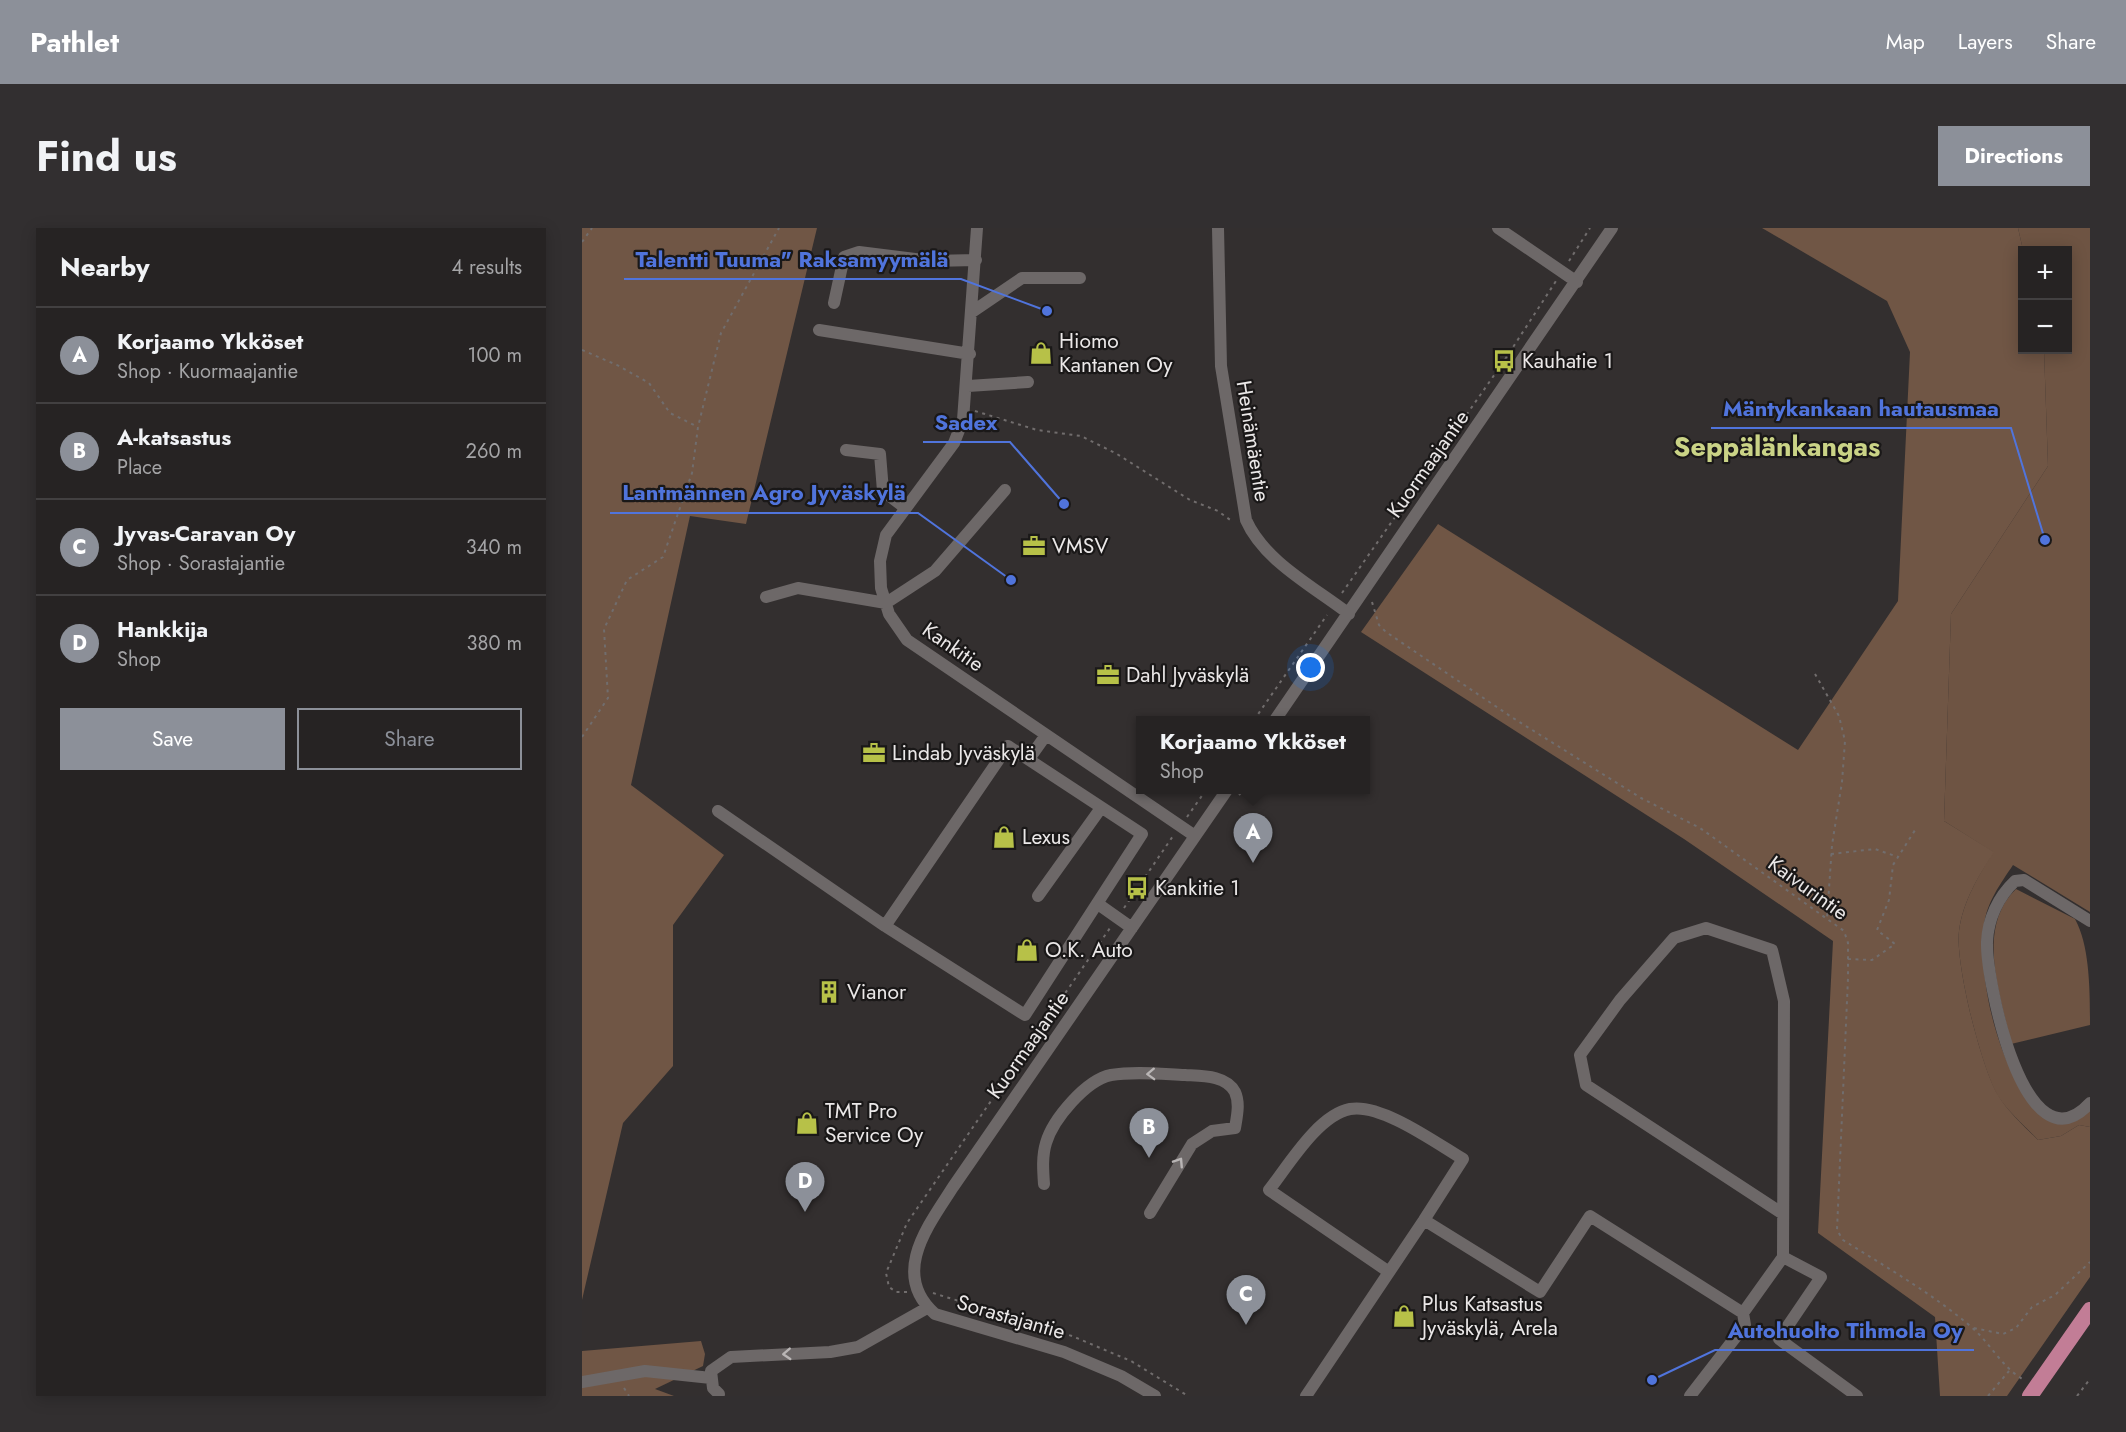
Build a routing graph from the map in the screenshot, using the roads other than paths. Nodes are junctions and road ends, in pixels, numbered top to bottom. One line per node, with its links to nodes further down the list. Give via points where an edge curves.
1 (977, 228): 5 (street, Kankitie)
2 (1218, 228): 19 (street, Heinämäentie, via 1221,366 1246,520 1265,549)
3 (1498, 228): 7 (street)
4 (1612, 228): 7 (street, Kuormaajantie)
5 (976, 260): 8 (street, via 931,261 860,252 844,257); 9 (street, Kankitie)
6 (1080, 278): 9 (street, via 1022,278)
7 (1577, 282): 19 (street, Kuormaajantie)
8 (834, 303)
9 (972, 312): 11 (street, Kankitie)
10 (819, 330): 11 (street)
11 (970, 354): 13 (street, Kankitie)
12 (1029, 382): 13 (street)
13 (968, 386): 16 (street, Kankitie, via 966,409 954,442)
14 (846, 450): 16 (street, via 880,454 883,491)
15 (1005, 490): 18 (street, via 935,571)
16 (904, 507): 18 (street, Kankitie, via 886,535 880,561)
17 (766, 597): 18 (street, via 798,588)
18 (886, 603): 21 (street, Kankitie, via 907,640)
19 (1348, 614): 20 (street, Kuormaajantie)
20 (1278, 716)
21 (1046, 735): 22 (street); 26 (street, Kankitie)
22 (1029, 759): 24 (street); 30 (street, via 1008,746)
23 (1224, 794): 26 (street, Kuormaajantie)
24 (1101, 808): 27 (street); 28 (street, via 1142,834)
25 (718, 811): 30 (street)
26 (1195, 836): 31 (street, Kuormaajantie)
27 (1038, 896)
28 (1098, 904): 30 (street, via 1025,1015); 31 (street)
29 (2090, 921): 32 (street, via 2024,880 2015,881 1997,904 1987,941 2007,1050 2032,1099 2057,1118 2069,1118)
30 (885, 926)
31 (1132, 928): 37 (street, Kuormaajantie)
32 (2090, 1103)
33 (1044, 1184): 34 (street, one-way to 33, via 1192,1144 1212,1131 1235,1128 1239,1108 1234,1090 1219,1078 1110,1076 1084,1089 1062,1114 1046,1141)
34 (1150, 1213)
35 (1783, 1214): 35 (street, via 1784,1001 1772,950 1706,928 1674,938 1620,1000 1580,1055 1586,1085); 38 (street)
36 (1424, 1220): 39 (street); 39 (street, via 1463,1159 1405,1125 1370,1110 1350,1109 1331,1117 1309,1137 1269,1190); 42 (street, via 1540,1293 1590,1216)
37 (923, 1235): 40 (street, Sorastajantie, via 915,1255 914,1275)
38 (1783, 1257): 42 (street); 50 (street, via 1821,1277 1779,1339)
39 (1389, 1272): 48 (street)
40 (927, 1308): 43 (street, one-way to 43, via 858,1347 731,1358 711,1371); 47 (street, Sorastajantie, via 944,1318 1092,1362)
41 (2090, 1310): 45 (main road)
42 (1743, 1313): 49 (street, via 1745,1325)
43 (711, 1378): 44 (street, via 645,1371); 46 (street)
44 (582, 1382)
45 (2033, 1391)
46 (719, 1394)
47 (1155, 1396)
48 (1306, 1396)
49 (1690, 1396)
50 (1857, 1396)

